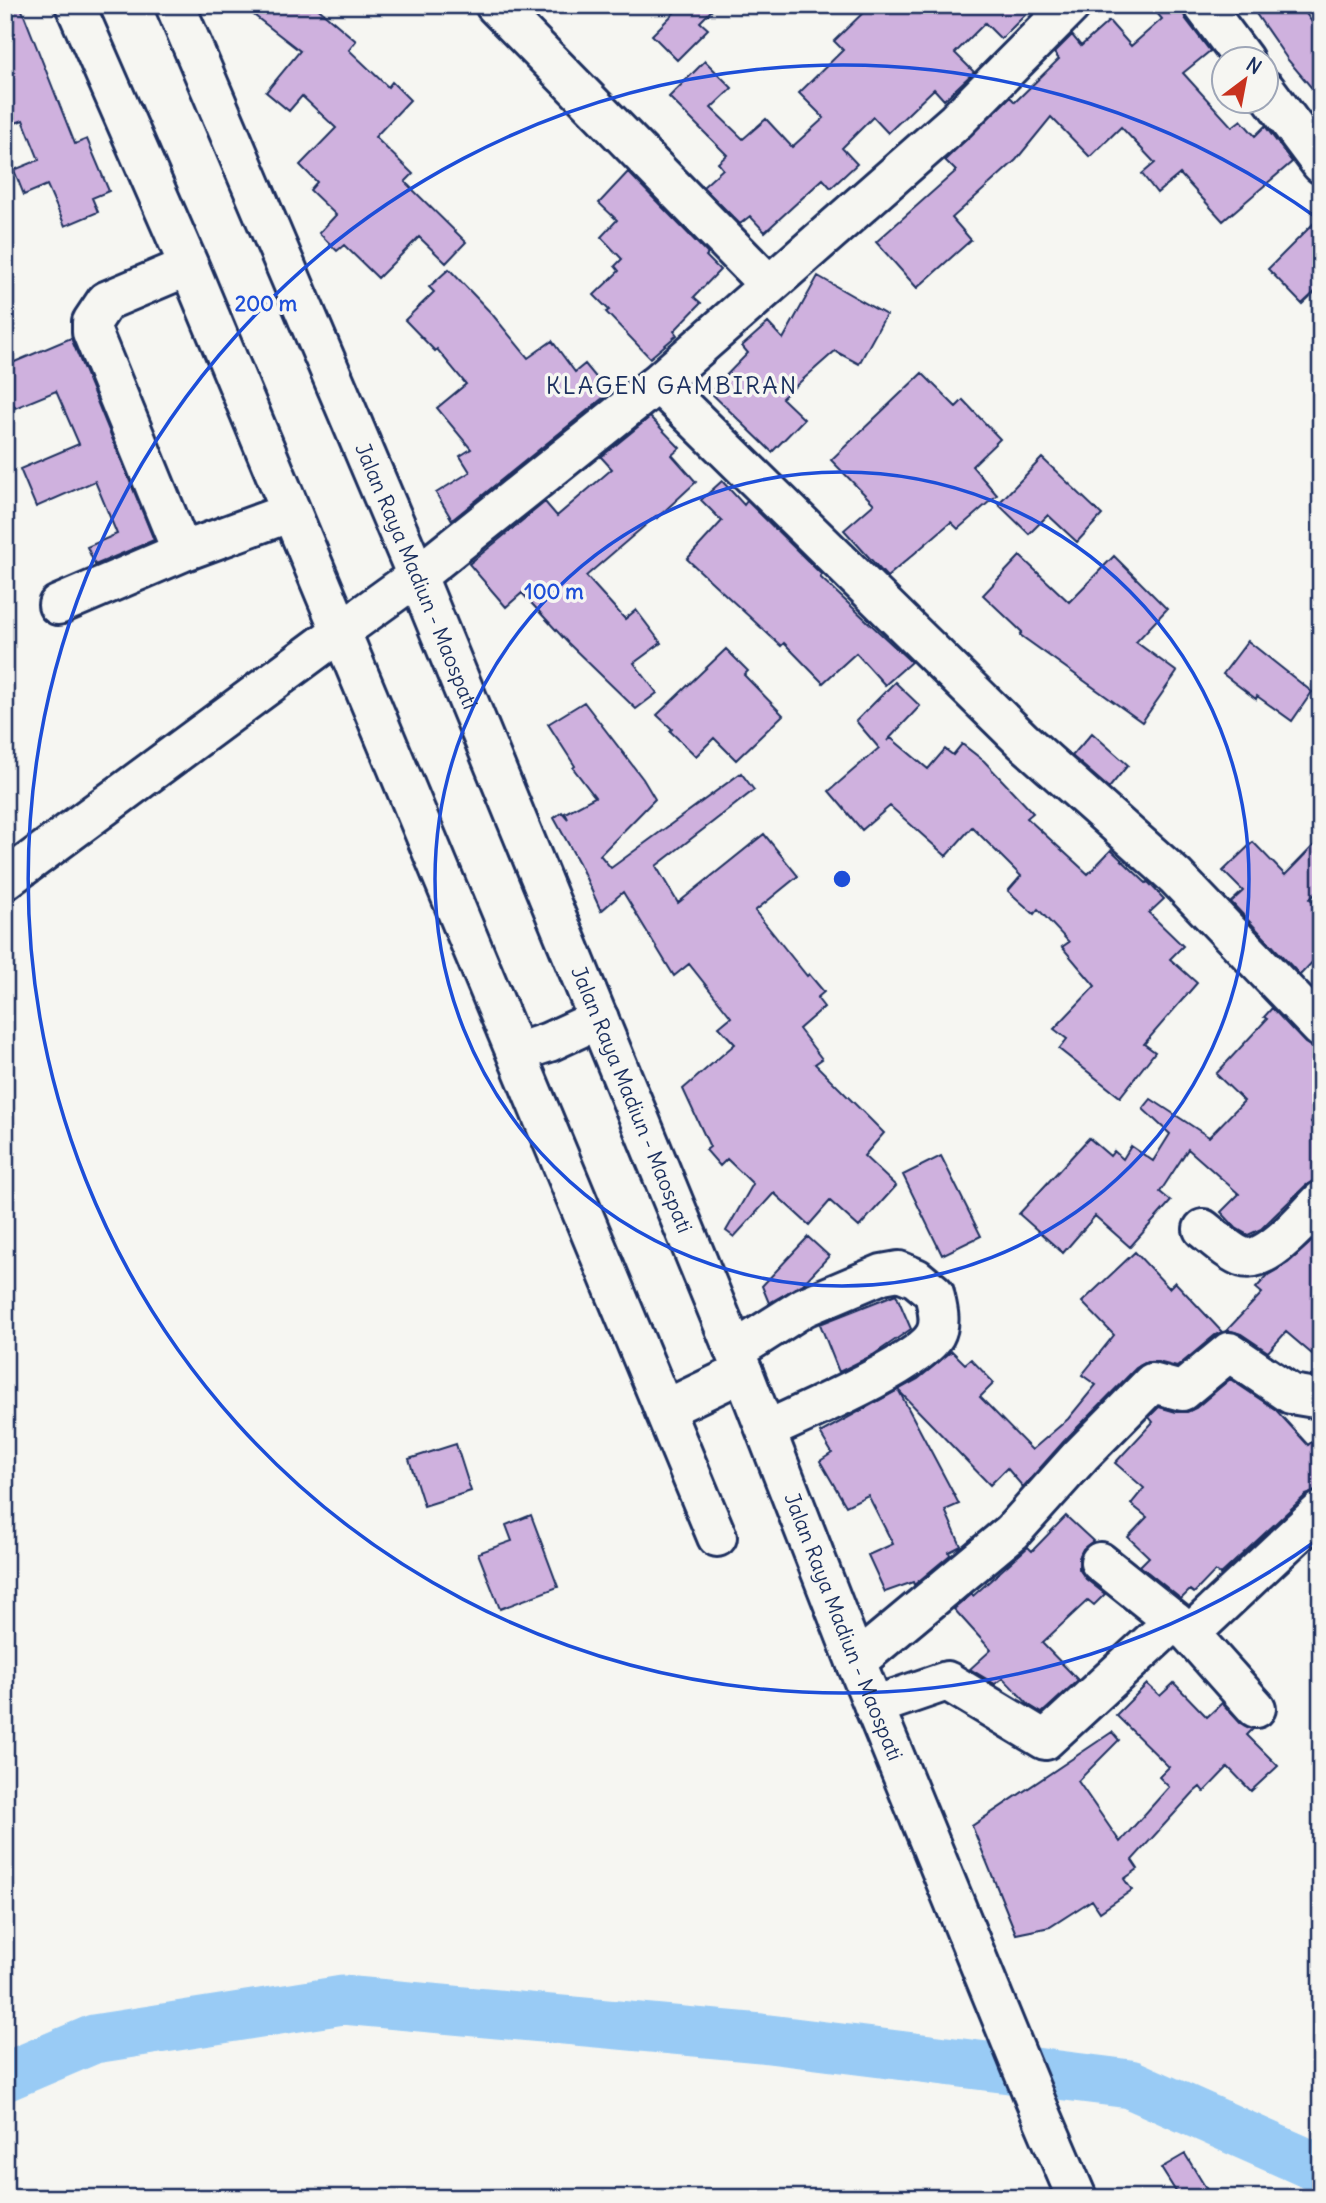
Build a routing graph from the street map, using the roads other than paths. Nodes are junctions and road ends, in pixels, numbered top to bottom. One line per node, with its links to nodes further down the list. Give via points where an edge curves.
1 (75, 5): 9 (main road)
2 (175, 5): 14 (main road, Jalan Raya Madiun - Maospati)
3 (495, 5): 10 (main road)
4 (1071, 5): 10 (main road, via 956,121)
5 (1203, 5): 6 (main road)
6 (1234, 46)
7 (1280, 109): 8 (main road)
8 (1321, 164)
9 (189, 267): 12 (main road); 13 (main road, via 106,301 92,322 92,332)
10 (769, 285): 11 (main road)
11 (658, 383): 14 (main road); 18 (main road, via 1023,741 1175,877)
12 (291, 512): 13 (main road); 16 (main road)
13 (182, 552): 15 (main road)
14 (417, 576): 16 (main road); 19 (main road, Jalan Raya Madiun - Maospati)
15 (58, 606)
16 (341, 631): 17 (main road); 20 (main road)
17 (5, 880)
18 (1317, 1017)
19 (599, 1019): 20 (main road); 23 (main road, Jalan Raya Madiun - Maospati)
20 (516, 1053): 25 (main road)
21 (1321, 1200): 22 (main road, via 1282,1240 1252,1258 1243,1257)
22 (1203, 1229)
23 (739, 1361): 25 (main road); 26 (main road, Jalan Raya Madiun - Maospati); 26 (main road, via 804,1307 882,1275 899,1271 934,1293 939,1326 934,1338 914,1356)
24 (1321, 1399): 31 (main road, via 1291,1394 1229,1352 1182,1391 1152,1383 1012,1532)
25 (664, 1409): 28 (main road)
26 (767, 1430): 31 (main road, Jalan Raya Madiun - Maospati)
27 (1321, 1511): 30 (main road)
28 (717, 1536)
29 (1100, 1562): 30 (main road)
30 (1182, 1628): 32 (main road, via 1045,1740 947,1681); 33 (main road)
31 (856, 1662): 32 (main road, Jalan Raya Madiun - Maospati)
32 (874, 1706): 34 (main road, Jalan Raya Madiun - Maospati)
33 (1256, 1708)
34 (1077, 2198)

